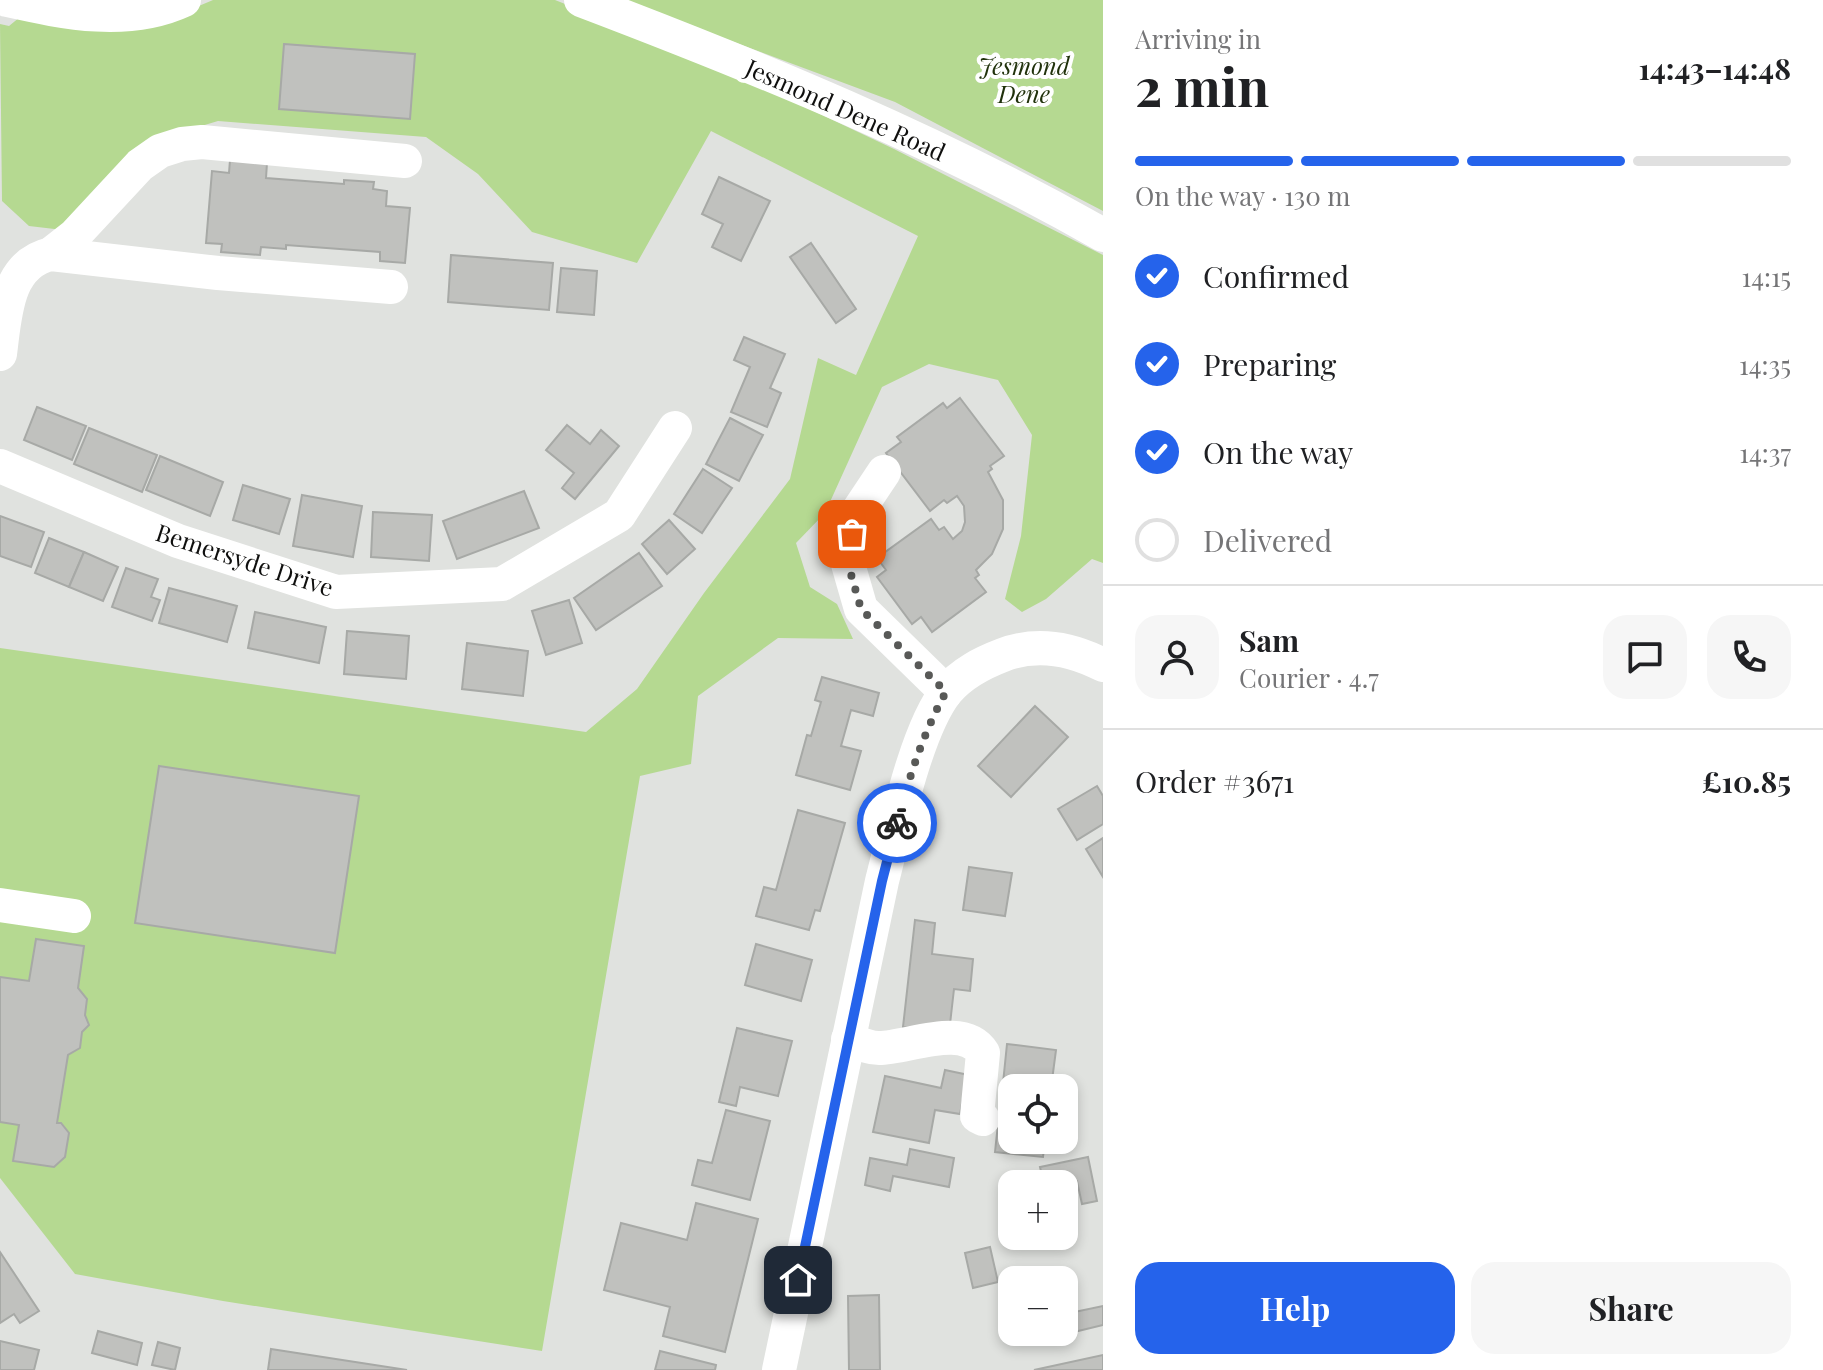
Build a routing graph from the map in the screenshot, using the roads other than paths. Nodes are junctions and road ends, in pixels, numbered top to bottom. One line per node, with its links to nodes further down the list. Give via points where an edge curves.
1 (184, 0): 3 (street, via 142,14 106,15)
2 (581, 0): 5 (street, Jesmond Dene Road, via 888,123)
3 (22, 2)
4 (405, 161): 6 (street, via 182,144 140,165)
5 (1103, 235)
6 (51, 254): 7 (street); 8 (street, via 37,257 18,274)
7 (391, 287)
8 (1, 344)
9 (675, 428): 10 (street, Bemersyde Drive, via 619,515 502,584 336,592 178,541)
10 (0, 466)
11 (884, 472): 13 (street, via 858,511 846,557 861,609)
12 (1103, 665): 13 (street, via 1058,649 1010,653 981,664)
13 (946, 692): 16 (street, via 926,732 901,807)
14 (0, 905): 15 (street)
15 (74, 916)
16 (848, 1039): 17 (street, via 876,1048 951,1038 971,1042 983,1053 976,1106); 18 (street)
17 (983, 1119)
18 (779, 1370)

